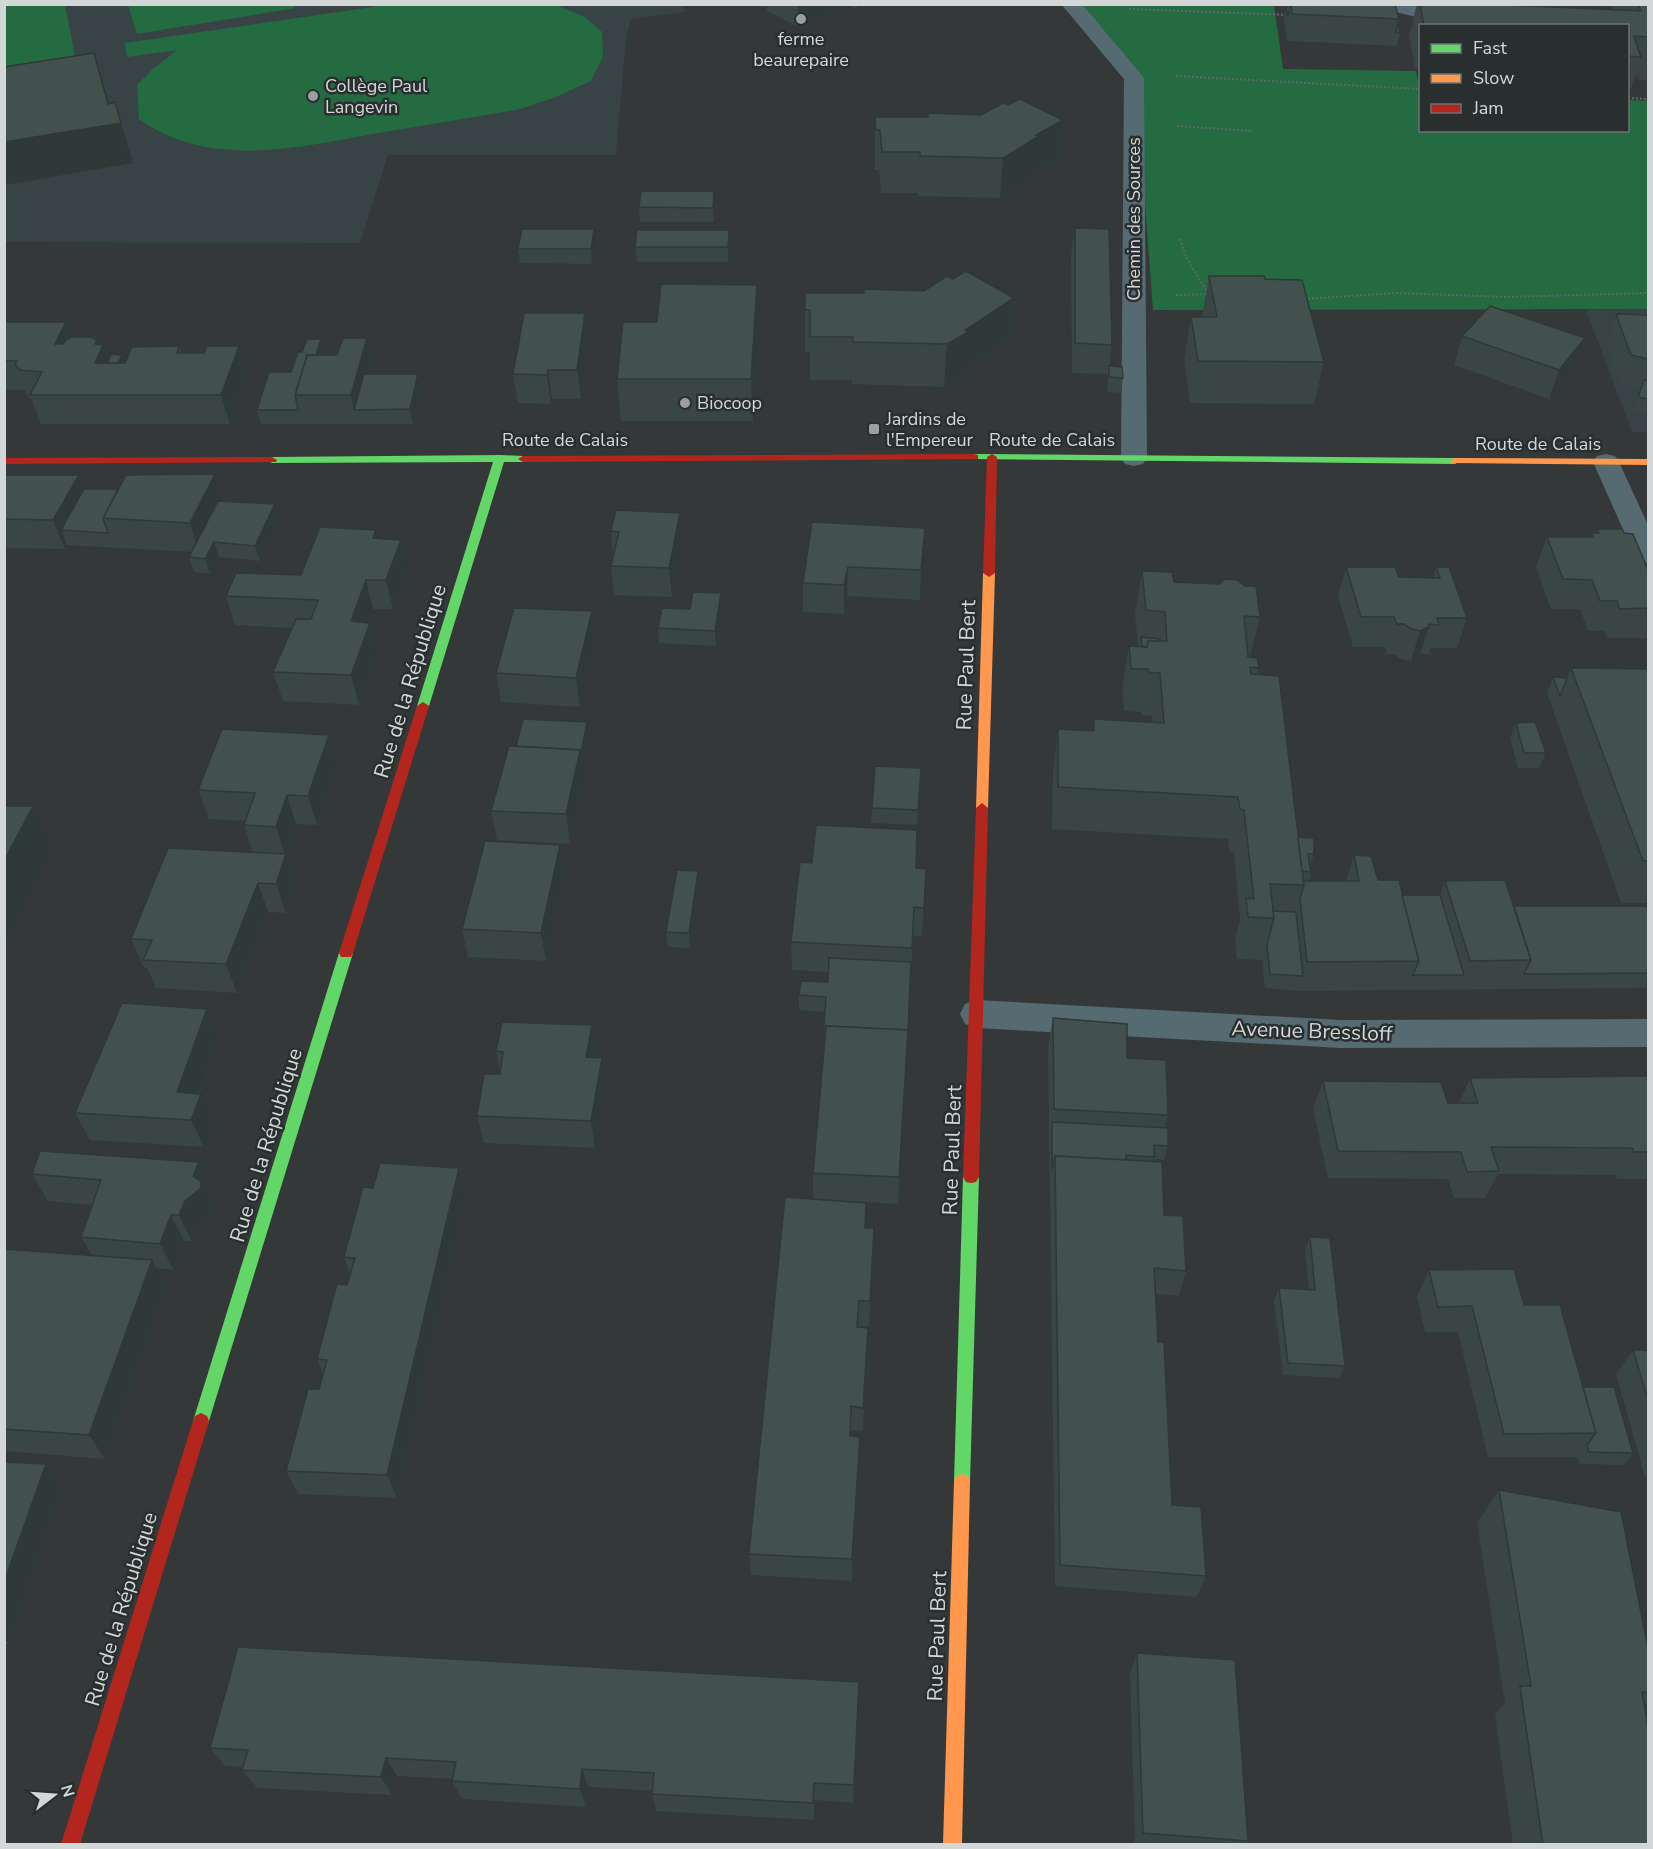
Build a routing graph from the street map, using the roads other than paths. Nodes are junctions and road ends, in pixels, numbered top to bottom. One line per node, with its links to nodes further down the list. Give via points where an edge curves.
1 (1070, 4): 6 (street, Chemin des Sources, via 1134,78)
2 (1387, 4): 3 (street)
3 (1482, 16)
4 (992, 457): 5 (street, Route de Calais); 6 (street, Route de Calais); 11 (street, Rue Paul Bert)
5 (500, 458): 7 (street, Route de Calais); 13 (street, Rue de la République)
6 (1134, 458): 8 (street, Route de Calais)
7 (4, 461)
8 (1606, 462): 9 (street, Route de Calais); 10 (street)
9 (1648, 462)
10 (1648, 554)
11 (977, 1014): 12 (street, Avenue Bressloff, via 1341,1034); 14 (street, Rue Paul Bert)
12 (1648, 1032)
13 (70, 1845)
14 (952, 1845)

